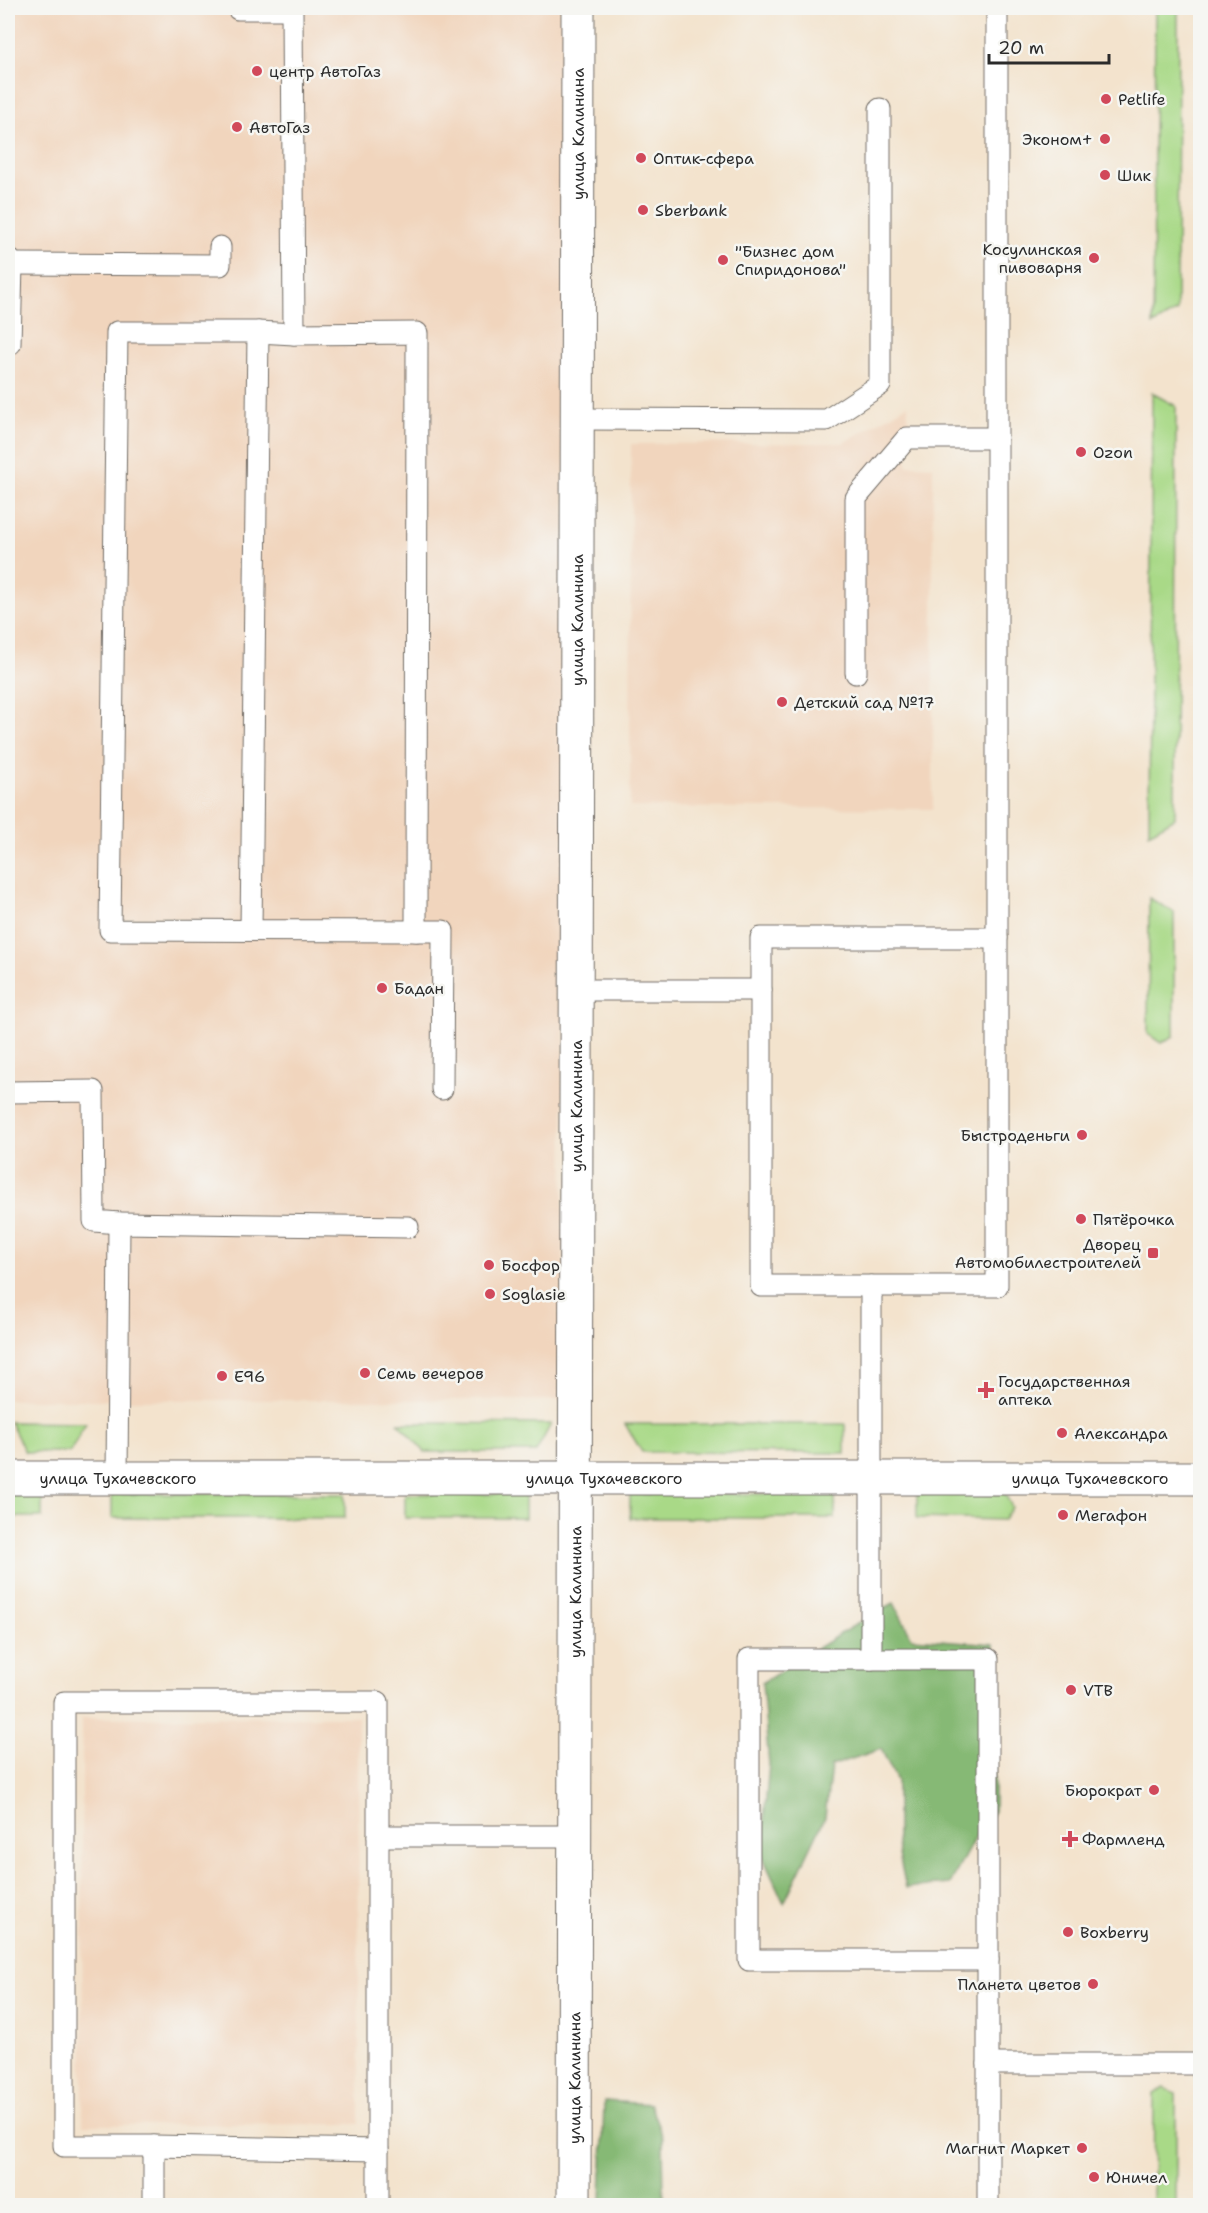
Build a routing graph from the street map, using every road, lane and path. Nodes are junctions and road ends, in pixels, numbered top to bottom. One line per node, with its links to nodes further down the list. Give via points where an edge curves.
1 (238, 8): 8 (lane, via 292,9)
2 (578, 8): 10 (street, улица Калинина)
3 (997, 8): 11 (lane)
4 (880, 109): 10 (lane, via 880,385 827,420)
5 (220, 247): 6 (lane, via 220,265)
6 (10, 260): 9 (lane)
7 (258, 332): 8 (lane); 13 (lane); 13 (lane, via 117,332 116,367 110,930)
8 (294, 334): 14 (lane, via 417,333)
9 (8, 345)
10 (578, 419): 16 (street, улица Калинина)
11 (997, 438): 12 (lane, via 907,438 856,498); 15 (lane)
12 (856, 673)
13 (251, 930): 14 (lane)
14 (416, 931): 18 (lane, via 443,931)
15 (997, 938): 17 (lane, via 761,938); 22 (lane, via 997,1286)
16 (576, 990): 17 (lane); 25 (street, улица Калинина)
17 (761, 990): 22 (lane, via 761,1286)
18 (442, 1089)
19 (8, 1092): 20 (lane, via 93,1091 94,1221)
20 (119, 1223): 21 (lane); 24 (lane)
21 (408, 1227)
22 (871, 1286): 26 (lane)
23 (8, 1478): 24 (street, улица Тухачевского)
24 (117, 1478): 25 (street, улица Тухачевского)
25 (575, 1478): 26 (street, улица Тухачевского); 30 (street, улица Калинина)
26 (871, 1478): 27 (street, улица Тухачевского); 28 (lane)
27 (1200, 1478)
28 (871, 1659): 31 (lane, via 988,1659); 31 (lane, via 749,1659 749,1960)
29 (378, 1836): 30 (lane); 34 (lane, via 378,1702 64,1702 64,2146); 35 (lane)
30 (574, 1836): 38 (street, улица Калинина)
31 (988, 1960): 32 (lane)
32 (988, 2064): 33 (lane); 39 (lane)
33 (1200, 2064)
34 (154, 2146): 35 (lane); 36 (lane)
35 (378, 2151): 37 (lane)
36 (154, 2205)
37 (378, 2205)
38 (574, 2205)
39 (988, 2205)

